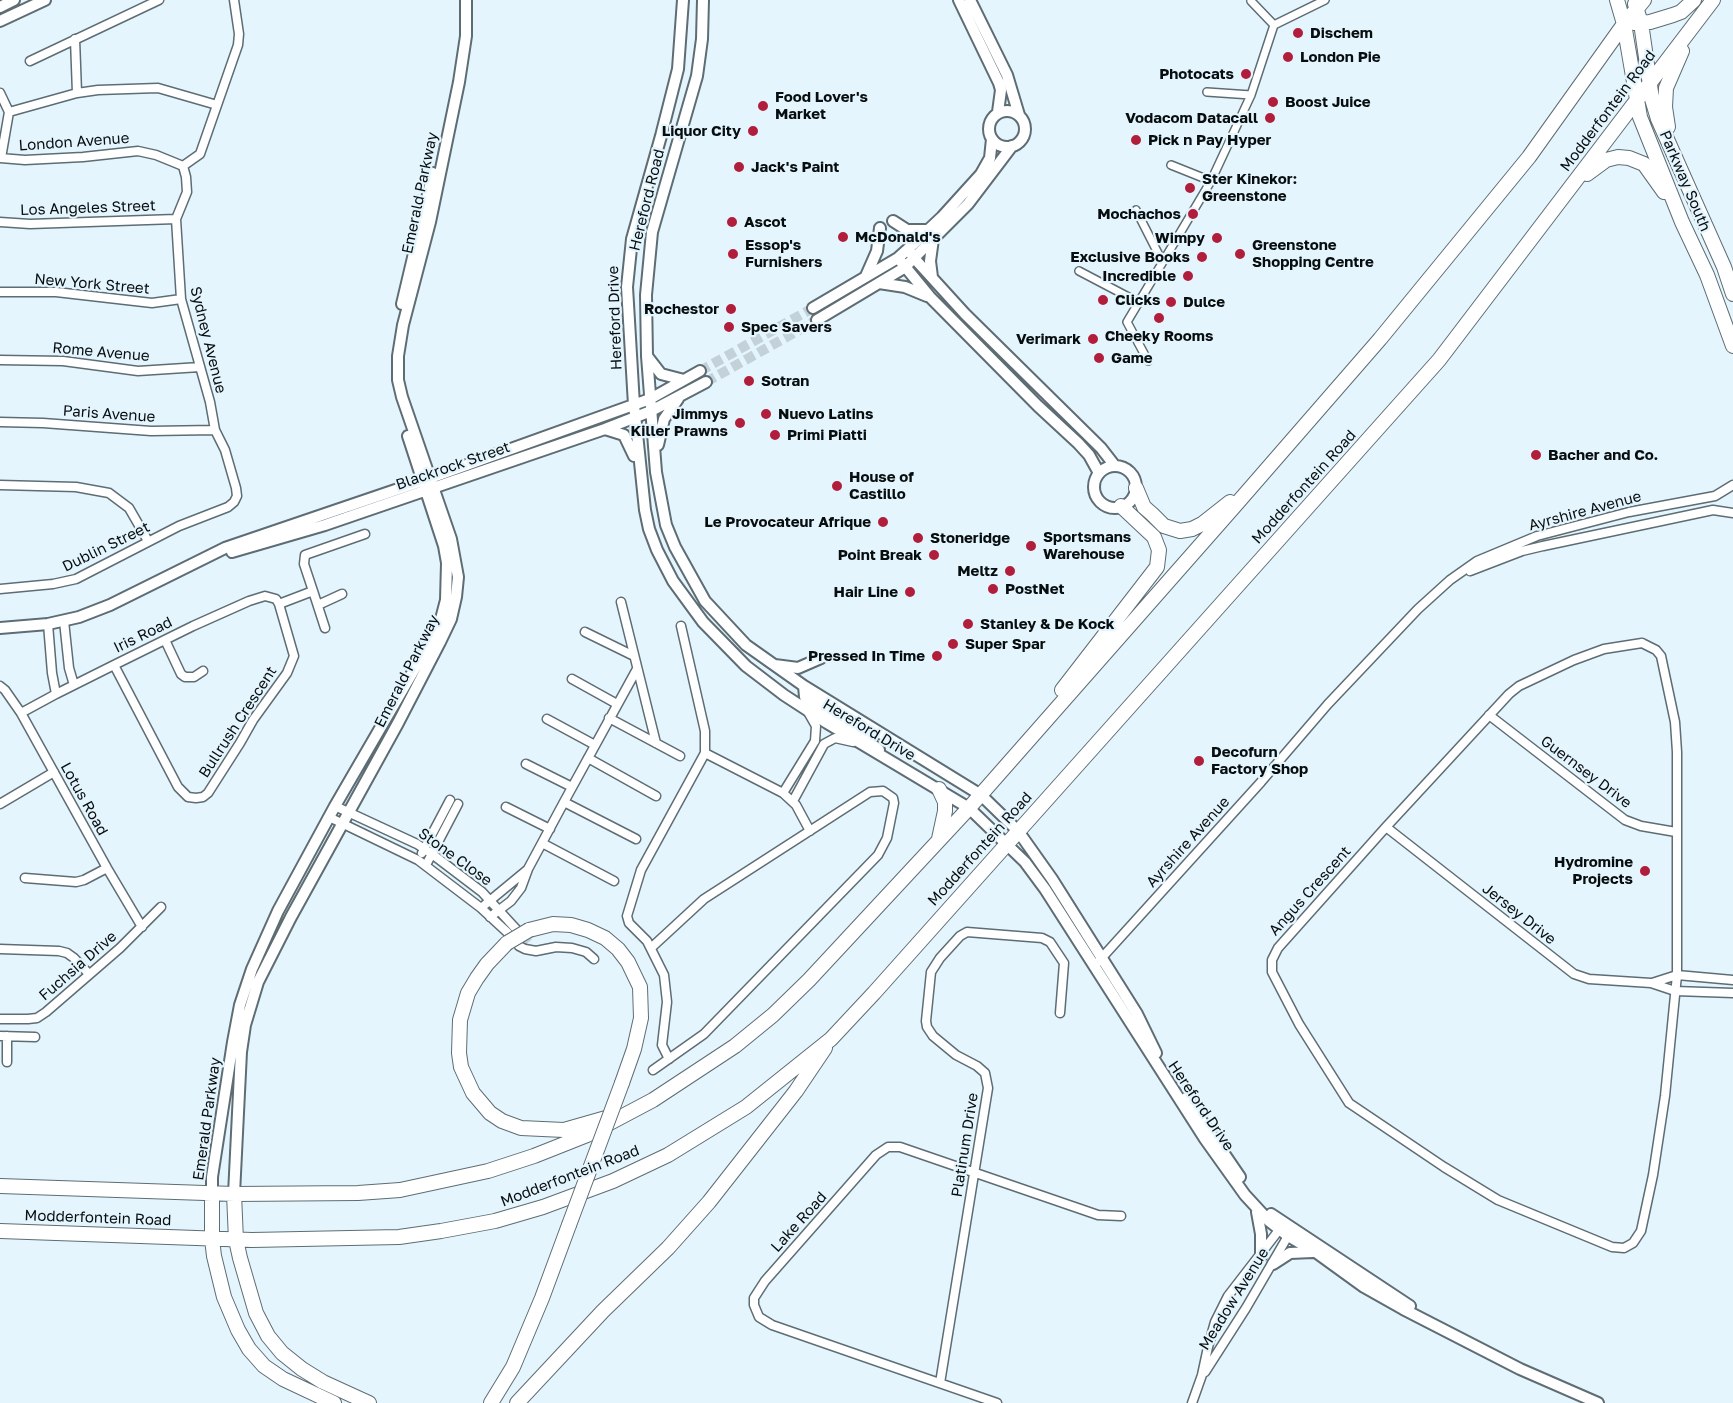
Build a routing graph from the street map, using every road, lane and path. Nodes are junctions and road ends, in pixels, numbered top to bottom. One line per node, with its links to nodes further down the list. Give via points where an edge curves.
1 (14, 0): 17 (street)
2 (45, 0): 18 (street)
3 (159, 0): 23 (street)
4 (234, 0): 31 (street, via 239,39)
5 (459, 0): 86 (street, Emerald Parkway, via 460,37 454,82 393,348 399,407)
6 (466, 0): 86 (street, Emerald Parkway, via 466,36 459,82 398,356 399,388)
7 (683, 0): 75 (street, Hereford Drive, via 678,69 628,256)
8 (703, 0): 66 (street, Hereford Road, via 697,75 649,248)
9 (959, 0): 33 (street, via 999,83)
10 (970, 0): 34 (street, via 1006,75)
11 (1325, 0): 21 (street)
12 (1617, 0): 20 (main road, Parkway South)
13 (1694, 0): 19 (main road, via 1681,12)
14 (1713, 0): 22 (main road, Modderfontein Road)
15 (1251, 1): 21 (street)
16 (1638, 3): 19 (main road); 20 (main road, Modderfontein Road)
17 (0, 7)
18 (0, 21)
19 (1641, 23): 20 (main road); 25 (main road)
20 (1624, 24): 30 (main road, Parkway South); 82 (main road, Modderfontein Road, via 1528,157 1380,339)
21 (1274, 25): 29 (street)
22 (1694, 25): 25 (main road, Modderfontein Road); 37 (main road, via 1666,88)
23 (75, 39): 24 (street); 28 (street)
24 (30, 61)
25 (1650, 83): 30 (main road, Modderfontein Road); 37 (main road, via 1658,119)
26 (1207, 92): 29 (street)
27 (0, 93): 32 (street)
28 (77, 93): 31 (street, via 151,88); 32 (street)
29 (1251, 95): 42 (street)
30 (1637, 101): 47 (main road, Parkway South); 49 (main road, Modderfontein Road)
31 (217, 105): 41 (street, via 200,154)
32 (9, 112): 35 (street)
33 (998, 112): 34 (street, via 1009,110); 36 (street, via 989,123)
34 (1019, 115): 38 (street, via 1025,131)
35 (3, 122): 39 (street)
36 (992, 139): 38 (street, via 998,145); 50 (street, via 990,158 981,174)
37 (1670, 143): 59 (main road)
38 (1012, 146): 50 (street, via 980,190)
39 (0, 158): 41 (street, London Avenue, via 83,158 138,151)
40 (1171, 165): 42 (street)
41 (183, 166): 44 (street, Sydney Avenue, via 187,192)
42 (1211, 181): 52 (street)
43 (1136, 210): 52 (street)
44 (176, 219): 46 (street, Los Angeles Street); 61 (street, Sydney Avenue)
45 (893, 221): 50 (street, via 907,230)
46 (0, 222)
47 (1682, 222): 49 (main road, via 1647,167 1623,157 1606,160 1591,170); 65 (main road, Parkway South)
48 (880, 228): 55 (street, via 877,251)
49 (1538, 231): 154 (main road, Modderfontein Road, via 1439,360)
50 (931, 234): 51 (street); 56 (street)
51 (911, 253): 53 (street); 56 (street)
52 (1162, 261): 62 (street)
53 (901, 263): 55 (street); 57 (street); 60 (street)
54 (1079, 271): 62 (street)
55 (866, 277): 63 (street)
56 (932, 278): 81 (street)
57 (879, 283): 60 (street, via 905,287); 64 (street)
58 (0, 292): 61 (street, New York Street, via 56,292 152,303)
59 (1733, 294)
60 (930, 297): 84 (street, via 1078,443)
61 (181, 299): 69 (street, Sydney Avenue)
62 (1138, 302): 68 (street, via 1127,322)
63 (813, 308)
64 (817, 320)
65 (1733, 346)
66 (647, 356): 71 (street, via 662,374); 74 (street, Hereford Road)
67 (0, 360): 69 (street, Rome Avenue, via 63,361 138,371)
68 (1148, 361)
69 (200, 367): 80 (street, Sydney Avenue)
70 (700, 371): 71 (street, Blackrock Street)
71 (684, 380): 74 (street, Blackrock Street)
72 (706, 382): 73 (street, Blackrock Street)
73 (680, 397): 76 (street, Blackrock Street); 83 (street, via 662,425)
74 (650, 399): 75 (street, Blackrock Street); 76 (street, Hereford Road)
75 (634, 405): 77 (street, Hereford Drive); 86 (street, Blackrock Street)
76 (651, 411): 77 (street, Blackrock Street); 83 (street, Hereford Drive)
77 (635, 418): 79 (street, Blackrock Street); 89 (street, Hereford Drive)
78 (0, 422): 80 (street, Paris Avenue, via 151,431)
79 (605, 429): 86 (street, Blackrock Street); 89 (street, via 628,439)
80 (215, 430): 91 (street, Sydney Avenue, via 225,450 237,496)
81 (1115, 466): 84 (street); 88 (street, via 1132,475)
82 (1268, 468): 88 (main road, via 1214,515 1192,529 1180,531 1164,526 1144,507); 126 (main road, Modderfontein Road)
83 (656, 472): 111 (street, Hereford Drive, via 666,525 689,575 705,601 746,645)
84 (1100, 473): 90 (street, via 1094,482 1096,495 1104,505)
85 (0, 485): 94 (street, via 76,487 109,493 129,508)
86 (428, 485): 102 (street, Blackrock Street, via 251,538 110,605); 145 (street, Emerald Parkway, via 447,563 448,591 441,619); 148 (street, Emerald Parkway, via 456,558 458,578 451,619)
87 (1733, 485): 95 (street, Ayrshire Avenue, via 1715,496 1629,512 1537,536 1477,561)
88 (1136, 488): 90 (street, via 1130,501)
89 (642, 491): 121 (street, Hereford Drive, via 657,550 703,622 746,666)
90 (1121, 506): 126 (main road, via 1154,537 1159,550 1157,567 1056,698)
91 (219, 510): 94 (street, Dublin Street)
92 (1733, 513): 95 (street, Ayrshire Avenue, via 1713,510 1543,546)
93 (365, 534): 97 (street, via 305,555)
94 (148, 541): 96 (street, Dublin Street, via 66,582)
95 (1450, 580): 177 (street, Ayrshire Avenue, via 1328,704)
96 (0, 589)
97 (313, 591): 100 (street); 101 (street)
98 (342, 594): 101 (street)
99 (621, 602): 109 (street)
100 (279, 604): 108 (street, Iris Road, via 265,596 249,601); 112 (street, Bullrush Crescent, via 293,648 292,664 203,797 188,797 178,787)
101 (318, 605): 106 (street)
102 (64, 621): 103 (street, Blackrock Street); 116 (street)
103 (48, 624): 105 (street, Blackrock Street); 119 (street)
104 (681, 626): 130 (street, via 705,731)
105 (0, 628)
106 (325, 628)
107 (585, 632): 109 (street)
108 (165, 640): 112 (street, Iris Road); 114 (street, via 181,674 194,677)
109 (634, 656): 113 (street)
110 (821, 658): 111 (street, via 798,668)
111 (769, 663): 118 (street, Hereford Drive)
112 (114, 665): 116 (street, Iris Road)
113 (637, 669): 120 (street); 127 (street)
114 (203, 671)
115 (572, 679): 120 (street)
116 (74, 685): 119 (street, Iris Road)
117 (0, 686): 122 (street, Lotus Road)
118 (804, 686): 133 (street, via 805,697 874,744); 139 (street, Hereford Drive)
119 (56, 694): 122 (street, Iris Road)
120 (617, 704): 124 (street)
121 (806, 709): 129 (street, Hereford Drive); 138 (street, via 814,720 816,737)
122 (21, 713): 135 (street, Lotus Road)
123 (1489, 715): 151 (street, Angus Crescent); 155 (street, Guernsey Drive, via 1626,819 1641,826); 155 (street, Angus Crescent, via 1519,686 1574,660 1625,644 1642,643 1656,650 1664,664 1675,722)
124 (609, 718): 127 (street); 128 (street)
125 (547, 719): 128 (street)
126 (1040, 728): 139 (main road, Modderfontein Road)
127 (656, 743): 131 (street)
128 (595, 745): 132 (street)
129 (862, 745): 133 (street, Hereford Drive); 141 (street, via 835,738 824,744)
130 (705, 753): 138 (street); 174 (street, via 636,881 627,920)
131 (680, 756)
132 (588, 758): 136 (street); 140 (street)
133 (887, 759): 137 (street, Hereford Drive)
134 (526, 764): 136 (street)
135 (54, 772): 144 (street); 163 (street, Lotus Road)
136 (572, 787): 143 (street)
137 (939, 789): 147 (street, Hereford Drive); 157 (main road, via 945,811)
138 (783, 794): 141 (street)
139 (981, 795): 147 (main road, Modderfontein Road); 154 (street, Hereford Drive)
140 (656, 796)
141 (793, 801): 153 (street)
142 (454, 802): 160 (street)
143 (564, 802): 152 (street); 156 (street)
144 (0, 804)
145 (335, 806): 148 (street, Stone Close); 149 (street, Emerald Parkway)
146 (506, 807): 152 (street)
147 (969, 808): 157 (main road, Modderfontein Road); 159 (street, Hereford Drive)
148 (348, 812): 150 (street, Emerald Parkway); 160 (street, Stone Close)
149 (329, 817): 150 (street, Stone Close); 195 (street, Emerald Parkway, via 270,928 245,988 233,1042)
150 (342, 823): 161 (street, Stone Close); 196 (street, Emerald Parkway, via 270,958 251,1003 241,1052)
151 (1386, 827): 181 (street, Jersey Drive, via 1574,974 1589,979); 182 (street, Angus Crescent, via 1278,948 1272,972 1299,1024 1350,1103 1498,1200 1612,1247 1623,1248 1633,1243 1641,1231 1658,1147)
152 (550, 829): 158 (street)
153 (810, 831): 174 (street, via 694,906); 189 (street, via 870,792 883,791 893,798 887,838 878,855 710,1029)
154 (1018, 831): 159 (main road, Modderfontein Road); 177 (street, Hereford Drive, via 1052,879)
155 (1676, 832): 179 (street, Angus Crescent)
156 (636, 839)
157 (939, 841): 192 (main road, Modderfontein Road, via 772,1015 735,1046)
158 (542, 843): 164 (street); 166 (street)
159 (1007, 843): 177 (street, Hereford Drive); 188 (main road, Modderfontein Road)
160 (428, 851): 161 (street); 162 (street); 167 (street, Stone Close)
161 (418, 860): 162 (street, Stone Close)
162 (426, 866): 169 (street, Stone Close)
163 (107, 868): 165 (street, via 76,882); 172 (street, Lotus Road)
164 (528, 869): 167 (street); 170 (street, via 516,895)
165 (26, 878)
166 (614, 881)
167 (490, 900): 169 (street); 170 (street, Stone Close)
168 (161, 907): 172 (street, Fuchsia Drive)
169 (481, 908): 171 (street, Stone Close)
170 (500, 910): 171 (street); 173 (street, Stone Close)
171 (490, 917): 173 (street, Stone Close)
172 (142, 927): 178 (street, Fuchsia Drive)
173 (518, 937): 176 (street, via 525,950 572,948); 192 (main road, via 477,978 460,1020 461,1067 480,1104 502,1121 521,1128 564,1130); 212 (main road, bridge, via 553,924 571,925 605,938 628,962 640,987 642,1002 634,1049 542,1298 513,1367)
174 (652, 947): 189 (street, via 667,993 662,1045)
175 (0, 949): 178 (street, via 59,951 74,958)
176 (594, 959)
177 (1097, 962): 197 (street, Hereford Drive, via 1179,1100); 199 (street, Hereford Drive, via 1137,1014 1159,1059 1247,1188)
178 (89, 974): 185 (street, Fuchsia Drive, via 37,1018)
179 (1677, 975): 180 (street, Jersey Drive); 181 (street, Jersey Drive); 182 (street, Angus Crescent)
180 (1733, 980)
181 (1651, 983): 182 (street, Jersey Drive)
182 (1675, 991): 183 (street, Jersey Drive)
183 (1733, 993)
184 (1060, 1013): 193 (street, Platinum Drive, via 1064,963 1042,938 967,932 933,967 927,1027 933,1036 985,1073 987,1082)
185 (0, 1019)
186 (4, 1036): 187 (street); 190 (street)
187 (35, 1037)
188 (831, 1039): 202 (main road, Modderfontein Road, via 746,1107 668,1155 543,1207 495,1221 399,1237); 213 (main road, via 796,1091 702,1209)
189 (669, 1059): 191 (street)
190 (7, 1062)
191 (653, 1070)
192 (654, 1100): 196 (main road, Modderfontein Road, via 587,1135 488,1171 400,1190)
193 (975, 1172): 198 (street, Lake Road, via 1098,1215); 208 (street, Platinum Drive); 208 (street, Lake Road, via 900,1147 883,1150 754,1298 756,1312 764,1321)
194 (0, 1186): 195 (main road, Modderfontein Road)
195 (212, 1193): 196 (main road, Modderfontein Road); 201 (main road)
196 (234, 1194): 202 (main road)
197 (1256, 1210): 199 (street, Hereford Drive); 204 (street)
198 (1121, 1216)
199 (1286, 1230): 203 (street, Hereford Drive); 204 (street, Meadow Avenue); 205 (street, Meadow Avenue); 206 (street, Hereford Drive)
200 (0, 1231): 201 (main road, Modderfontein Road)
201 (212, 1239): 202 (main road, Modderfontein Road); 210 (main road, via 224,1297 249,1349 283,1379)
202 (236, 1240): 211 (main road, via 256,1313 268,1336 303,1369)
203 (1317, 1253): 205 (street, via 1290,1253); 206 (street, Hereford Drive, via 1364,1287)
204 (1261, 1256): 207 (street, Meadow Avenue, via 1228,1296 1208,1347)
205 (1273, 1264): 207 (street, Meadow Avenue)
206 (1445, 1330): 209 (street, Hereford Drive)
207 (1202, 1375): 215 (street, Meadow Avenue)
208 (940, 1383): 214 (street, Lake Road)
209 (1596, 1402): 216 (street, Hereford Drive)
210 (334, 1403)
211 (369, 1403)
212 (491, 1403)
213 (517, 1403)
214 (997, 1403)
215 (1192, 1403)
216 (1609, 1403)

